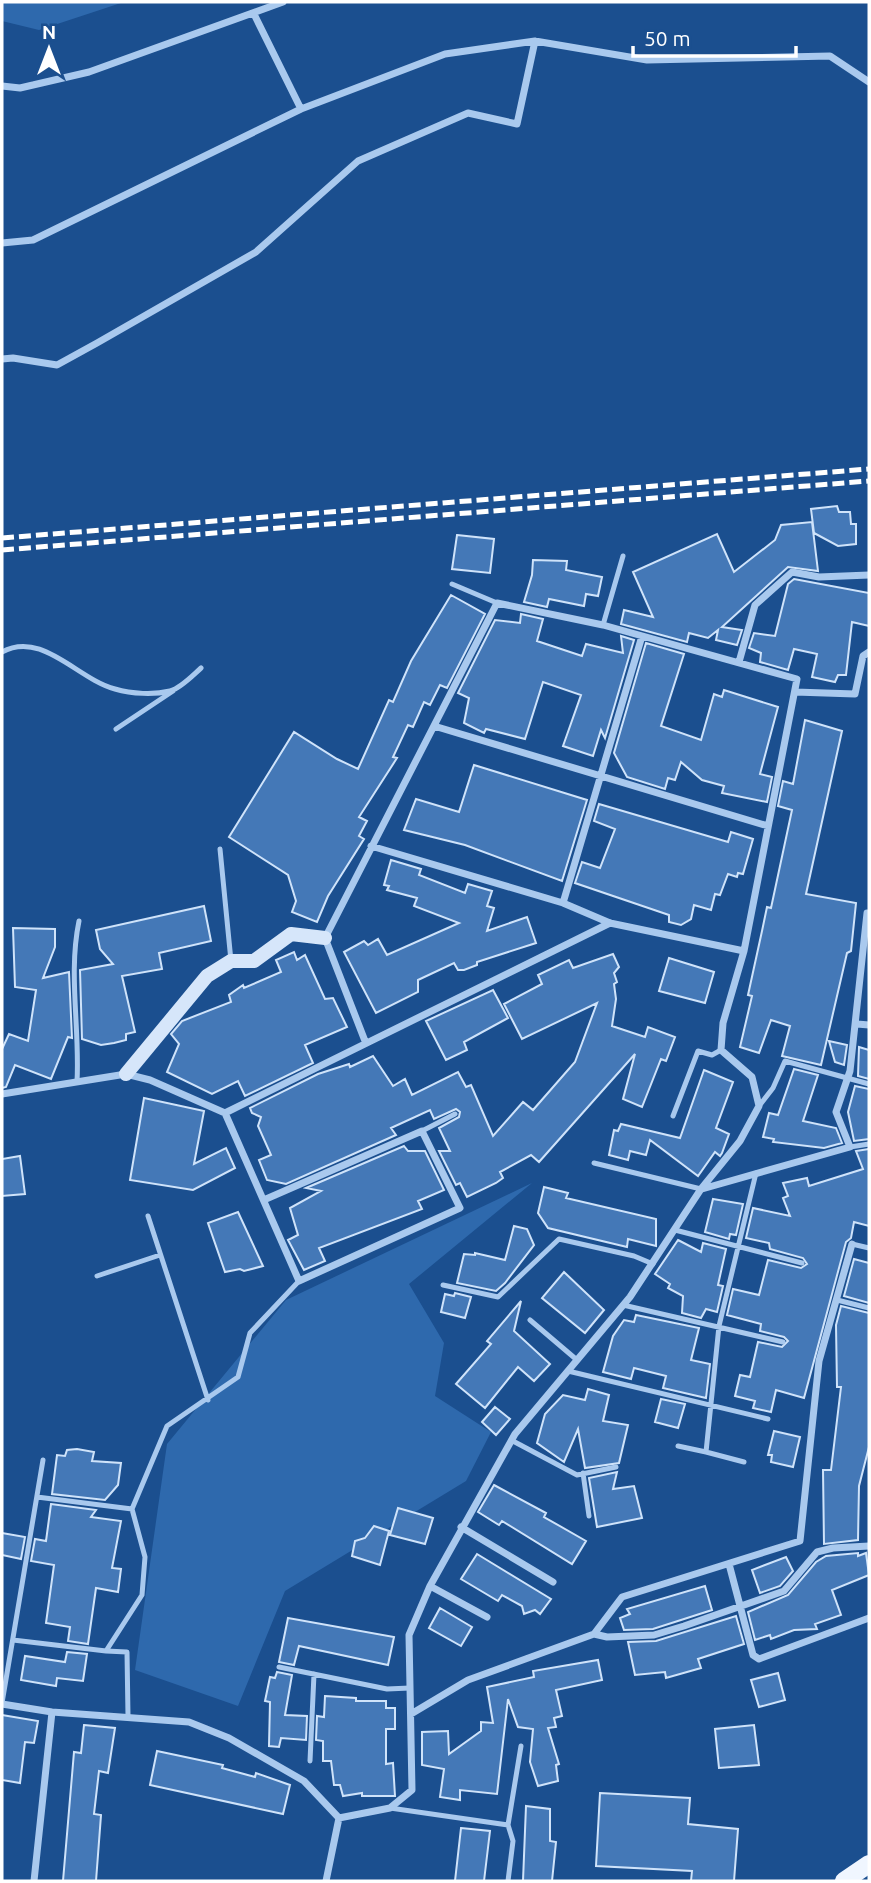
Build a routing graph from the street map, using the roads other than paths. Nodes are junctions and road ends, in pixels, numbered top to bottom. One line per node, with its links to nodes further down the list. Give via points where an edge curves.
1 (283, 2): 2 (street)
2 (254, 14): 5 (street, via 89,72 20,88); 6 (street)
3 (536, 41): 4 (street, via 647,61 830,56); 6 (street, via 445,54); 8 (street, via 517,124 468,113 358,161 256,252 97,343 57,365)
4 (869, 82)
5 (2, 86)
6 (301, 108): 7 (street, via 33,240)
7 (2, 243)
8 (2, 359)
9 (623, 556): 13 (lane)
10 (869, 575): 17 (street, via 819,577 792,572 755,605)
11 (452, 584): 12 (lane)
12 (497, 603): 13 (street); 21 (street)
13 (603, 625): 14 (street)
14 (642, 636): 17 (street); 23 (street)
15 (2, 652): 19 (lane, via 14,645 31,645 114,689)
16 (869, 652): 20 (street, via 863,656 855,694)
17 (739, 663): 20 (street, via 797,679)
18 (201, 668): 19 (lane)
19 (173, 691): 22 (lane)
20 (794, 692): 24 (street)
21 (433, 726): 23 (street); 25 (street)
22 (116, 729)
23 (600, 776): 24 (street); 27 (street)
24 (768, 827): 32 (street)
25 (370, 846): 27 (street); 31 (street)
26 (220, 849): 33 (lane)
27 (563, 903): 30 (street)
28 (867, 913): 34 (street)
29 (79, 921): 40 (lane, via 72,953 79,1040)
30 (610, 922): 32 (street); 36 (street)
31 (325, 938): 33 (street, via 291,934 254,961); 36 (street)
32 (744, 951): 37 (street, via 723,1023)
33 (230, 961): 38 (street, via 207,976)
34 (857, 1024): 35 (street); 39 (street)
35 (869, 1025)
36 (365, 1041): 44 (street)
37 (721, 1050): 43 (street, via 752,1077); 46 (lane, via 712,1055 698,1051)
38 (127, 1074): 40 (street); 44 (street)
39 (848, 1077): 41 (lane); 43 (lane, via 785,1061); 49 (street, via 836,1112)
40 (77, 1082): 42 (street)
41 (869, 1084)
42 (2, 1094)
43 (760, 1106): 52 (street, via 740,1141)
44 (225, 1113): 53 (street)
45 (455, 1114): 47 (lane)
46 (673, 1116)
47 (422, 1131): 53 (street); 63 (street, via 460,1208)
48 (869, 1144): 49 (lane)
49 (850, 1147): 51 (street)
50 (594, 1163): 52 (lane)
51 (756, 1174): 52 (street); 57 (lane)
52 (701, 1189): 55 (street)
53 (266, 1199): 63 (street)
54 (148, 1216): 59 (lane)
55 (675, 1230): 57 (lane); 61 (street)
56 (852, 1244): 58 (lane); 65 (street)
57 (739, 1247): 60 (lane); 69 (lane)
58 (869, 1248)
59 (160, 1255): 62 (lane); 73 (lane)
60 (802, 1263)
61 (653, 1264): 64 (lane, via 559,1239 498,1297); 66 (street)
62 (97, 1276)
63 (299, 1281): 73 (lane, via 250,1333 238,1377)
64 (443, 1285)
65 (837, 1300): 67 (lane); 88 (street, via 819,1361 800,1541)
66 (623, 1305): 69 (lane); 71 (street)
67 (869, 1308)
68 (530, 1320): 71 (lane)
69 (719, 1325): 70 (lane); 74 (lane)
70 (783, 1342)
71 (576, 1360): 72 (street)
72 (568, 1371): 74 (lane); 76 (street)
73 (208, 1400): 84 (lane, via 167,1426)
74 (713, 1406): 75 (lane); 78 (lane)
75 (768, 1419)
76 (512, 1440): 82 (lane, via 576,1475); 86 (street)
77 (678, 1446): 78 (lane)
78 (706, 1452): 80 (lane)
79 (43, 1460): 83 (lane)
80 (744, 1462)
81 (616, 1467): 82 (lane)
82 (583, 1473): 85 (lane)
83 (37, 1497): 84 (lane); 95 (lane)
84 (132, 1509): 96 (lane, via 145,1557 142,1595)
85 (589, 1516)
86 (461, 1527): 89 (street); 90 (street)
87 (869, 1546): 91 (street, via 817,1552 784,1591)
88 (729, 1563): 91 (street); 94 (street, via 622,1597)
89 (554, 1582)
90 (430, 1586): 92 (street); 99 (street, via 409,1635)
91 (739, 1608): 93 (street, via 753,1655 760,1659); 94 (street, via 654,1635)
92 (487, 1617)
93 (869, 1618)
94 (594, 1634): 102 (street, via 468,1680)
95 (13, 1640): 96 (lane); 100 (lane)
96 (106, 1651): 103 (lane, via 127,1652)
97 (279, 1667): 98 (lane)
98 (314, 1674): 99 (lane, via 387,1689); 105 (lane)
99 (410, 1688): 102 (street)
100 (2, 1703): 101 (street)
101 (52, 1712): 103 (street); 110 (street)
102 (411, 1714): 106 (street, via 412,1790)
103 (128, 1716): 107 (street, via 190,1722 229,1738 304,1781)
104 (521, 1745): 108 (lane)
105 (310, 1761)
106 (390, 1808): 107 (street); 108 (lane)
107 (339, 1818): 111 (street)
108 (508, 1825): 112 (lane, via 513,1840)
109 (869, 1864): 113 (main road)
110 (34, 1881)
111 (326, 1881)
112 (508, 1881)
113 (845, 1881)

